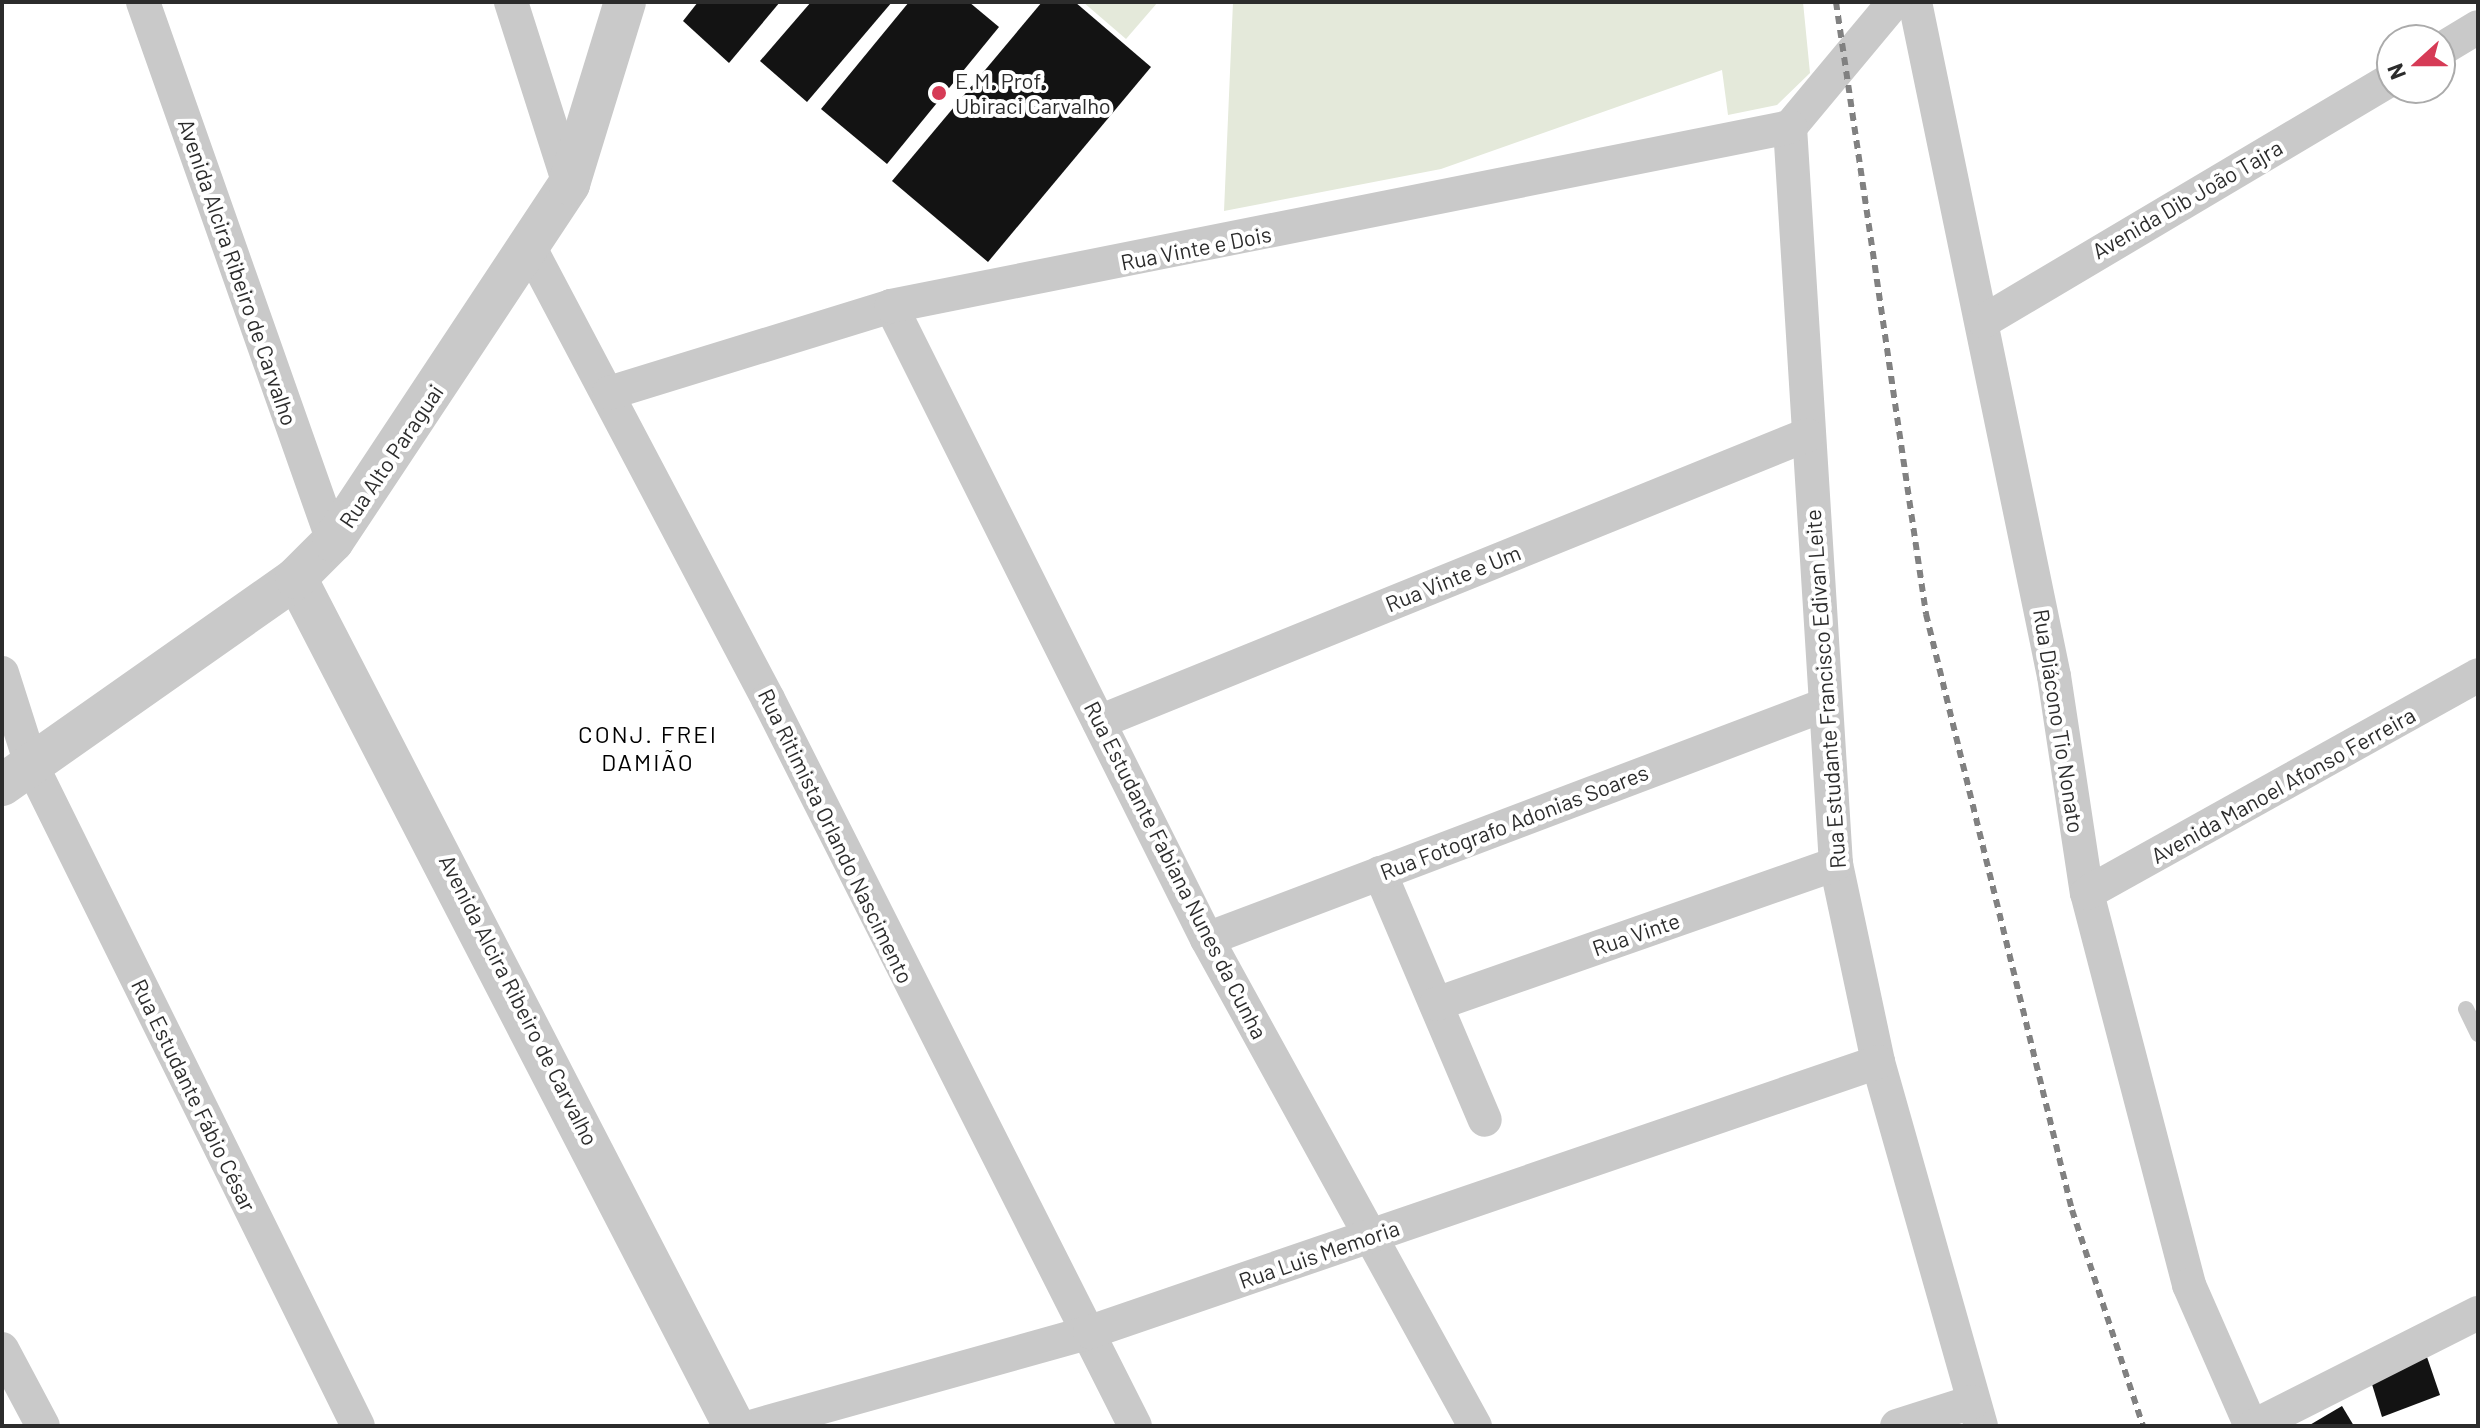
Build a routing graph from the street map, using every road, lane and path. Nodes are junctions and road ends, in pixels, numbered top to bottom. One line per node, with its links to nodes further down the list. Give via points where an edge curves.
1 (143, 2): 16 (street, Avenida Alcira Ribeiro de Carvalho)
2 (511, 2): 10 (street)
3 (625, 2): 10 (street, Rua Alto Paraguai)
4 (1894, 2): 9 (street)
5 (1915, 2): 13 (street, Rua Diácono Tio Nonato, via 1947,179)
6 (2478, 27): 7 (street)
7 (2456, 40)
8 (2376, 88): 13 (street, Avenida Dib João Tajra)
9 (1790, 127): 12 (street, Rua Vinte e Dois); 15 (street, Rua Estudante Francisco Edivan Leite)
10 (569, 184): 11 (street, Rua Alto Paraguai)
11 (531, 250): 14 (street, Rua Ritimista Orlando Nascimento); 16 (street, Rua Alto Paraguai)
12 (891, 306): 14 (street, Rua Vinte e Dois); 21 (street, Rua Estudante Fabiana Nunes da Cunha)
13 (1984, 321): 25 (street, Rua Diácono Tio Nonato, via 2054,676)
14 (609, 393): 34 (street, Rua Ritimista Orlando Nascimento)
15 (1807, 435): 20 (street, Rua Estudante Francisco Edivan Leite); 21 (street, Rua Vinte e Um)
16 (333, 541): 17 (street, Rua Alto Paraguai)
17 (296, 578): 22 (street, Rua Alto Paraguai); 39 (street, Avenida Alcira Ribeiro de Carvalho)
18 (2, 673): 22 (street, Rua Estudante Fábio César)
19 (2478, 675): 25 (street, Avenida Manoel Afonso Ferreira)
20 (1822, 706): 23 (street, Rua Estudante Francisco Edivan Leite); 24 (street, Rua Fotografo Adonias Soares)
21 (1099, 722): 26 (street, Rua Estudante Fabiana Nunes da Cunha)
22 (16, 775): 38 (street, Rua Estudante Fábio César)
23 (1836, 864): 27 (street, Rua Vinte); 30 (street, Rua Estudante Francisco Edivan Leite)
24 (1380, 873): 26 (street, Rua Fotografo Adonias Soares); 27 (street)
25 (2087, 893): 44 (street, Rua Diácono Tio Nonato, via 2189,1285)
26 (1207, 939): 32 (street, Rua Estudante Fabiana Nunes da Cunha)
27 (1436, 1004): 31 (street)
28 (2466, 1009): 29 (lane)
29 (2478, 1034)
30 (1878, 1062): 32 (street, Rua Luis Memoria); 36 (street, Rua Estudante Francisco Edivan Leite)
31 (1485, 1120)
32 (1372, 1237): 34 (street, Rua Luis Memoria); 42 (street, Rua Estudante Fabiana Nunes da Cunha)
33 (2475, 1323): 44 (street)
34 (1090, 1332): 40 (street, Rua Luis Memoria); 41 (street, Rua Ritimista Orlando Nascimento)
35 (2, 1349): 37 (street)
36 (1977, 1414): 43 (street)
37 (43, 1426)
38 (358, 1426)
39 (734, 1426)
40 (754, 1426)
41 (1135, 1426)
42 (1475, 1426)
43 (1897, 1426)
44 (2252, 1426)

